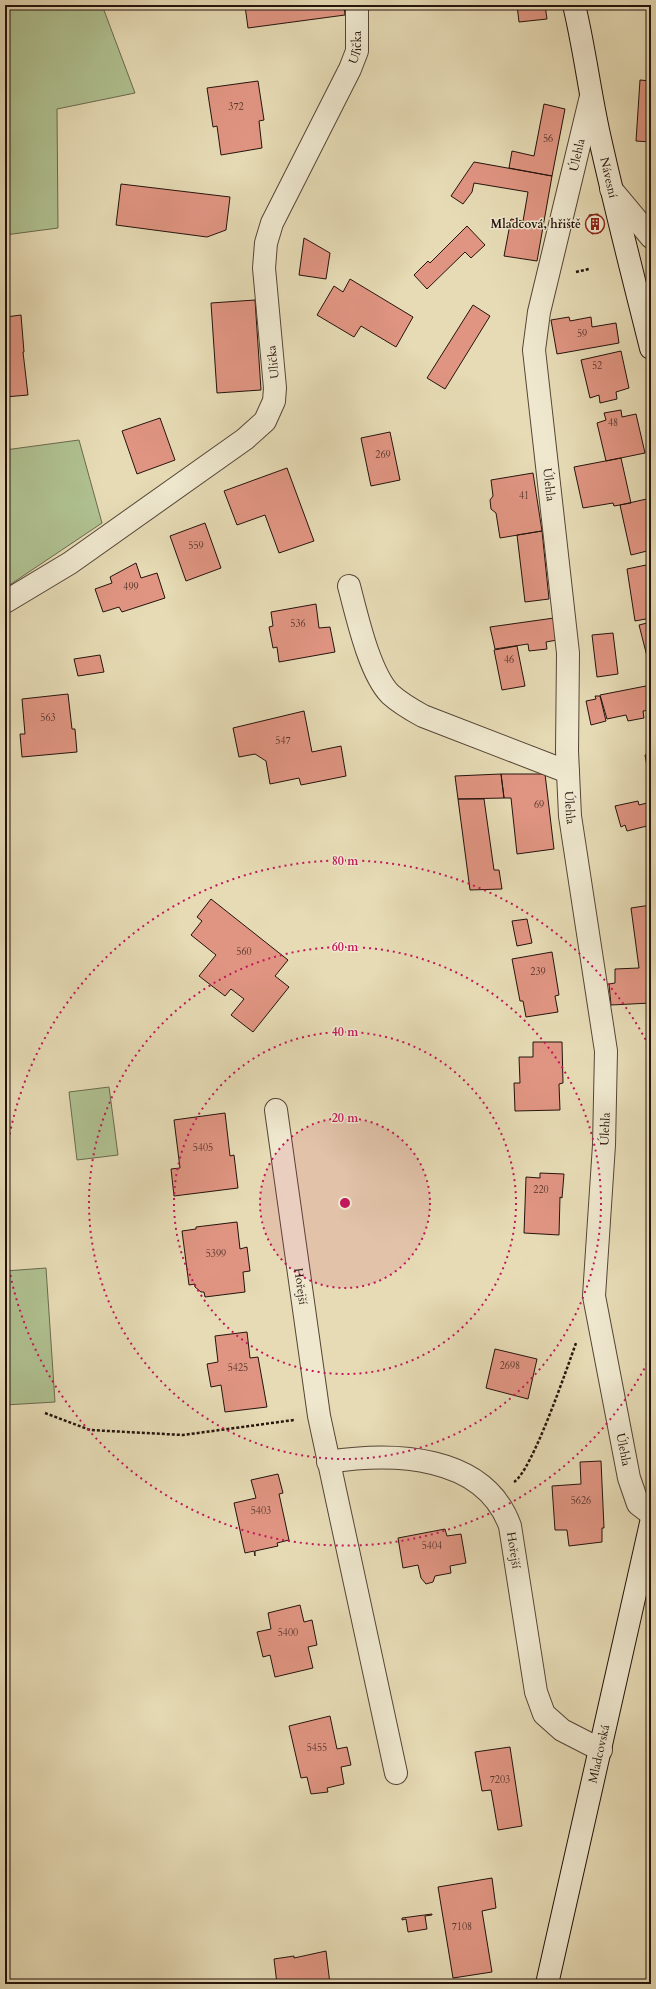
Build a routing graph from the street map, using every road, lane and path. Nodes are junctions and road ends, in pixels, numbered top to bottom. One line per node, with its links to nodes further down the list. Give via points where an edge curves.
1 (357, 5): 8 (street, Ulička, via 357,51 272,223 266,243 264,268 275,388 271,412 257,429 224,454 70,563)
2 (574, 5): 3 (street, Návesní, via 584,45)
3 (591, 96): 4 (street, Návesní); 9 (street, Úlehla, via 539,312 534,350 568,653)
4 (611, 189): 5 (street); 6 (street, Návesní)
5 (651, 238)
6 (651, 348)
7 (349, 586): 9 (street, via 361,631 379,680 390,694 423,716)
8 (5, 602)
9 (568, 772): 16 (street, Úlehla, via 570,816 606,1051 604,1145 594,1296 629,1478 638,1504)
10 (276, 1110): 14 (street, Hořejší, via 315,1394)
11 (577, 1341): 15 (path, via 526,1466 515,1482)
12 (45, 1413): 13 (path, via 90,1430 183,1436)
13 (302, 1419)
14 (328, 1462): 18 (street, Hořejší, via 355,1458 430,1462 448,1467 484,1485 506,1513 510,1526 536,1692 544,1714 562,1730); 19 (street, Hořejší)
15 (509, 1481)
16 (651, 1514)
17 (651, 1524): 18 (street, Mladcovská)
18 (601, 1750): 20 (street, Mladcovská)
19 (396, 1774)
20 (547, 1984)

